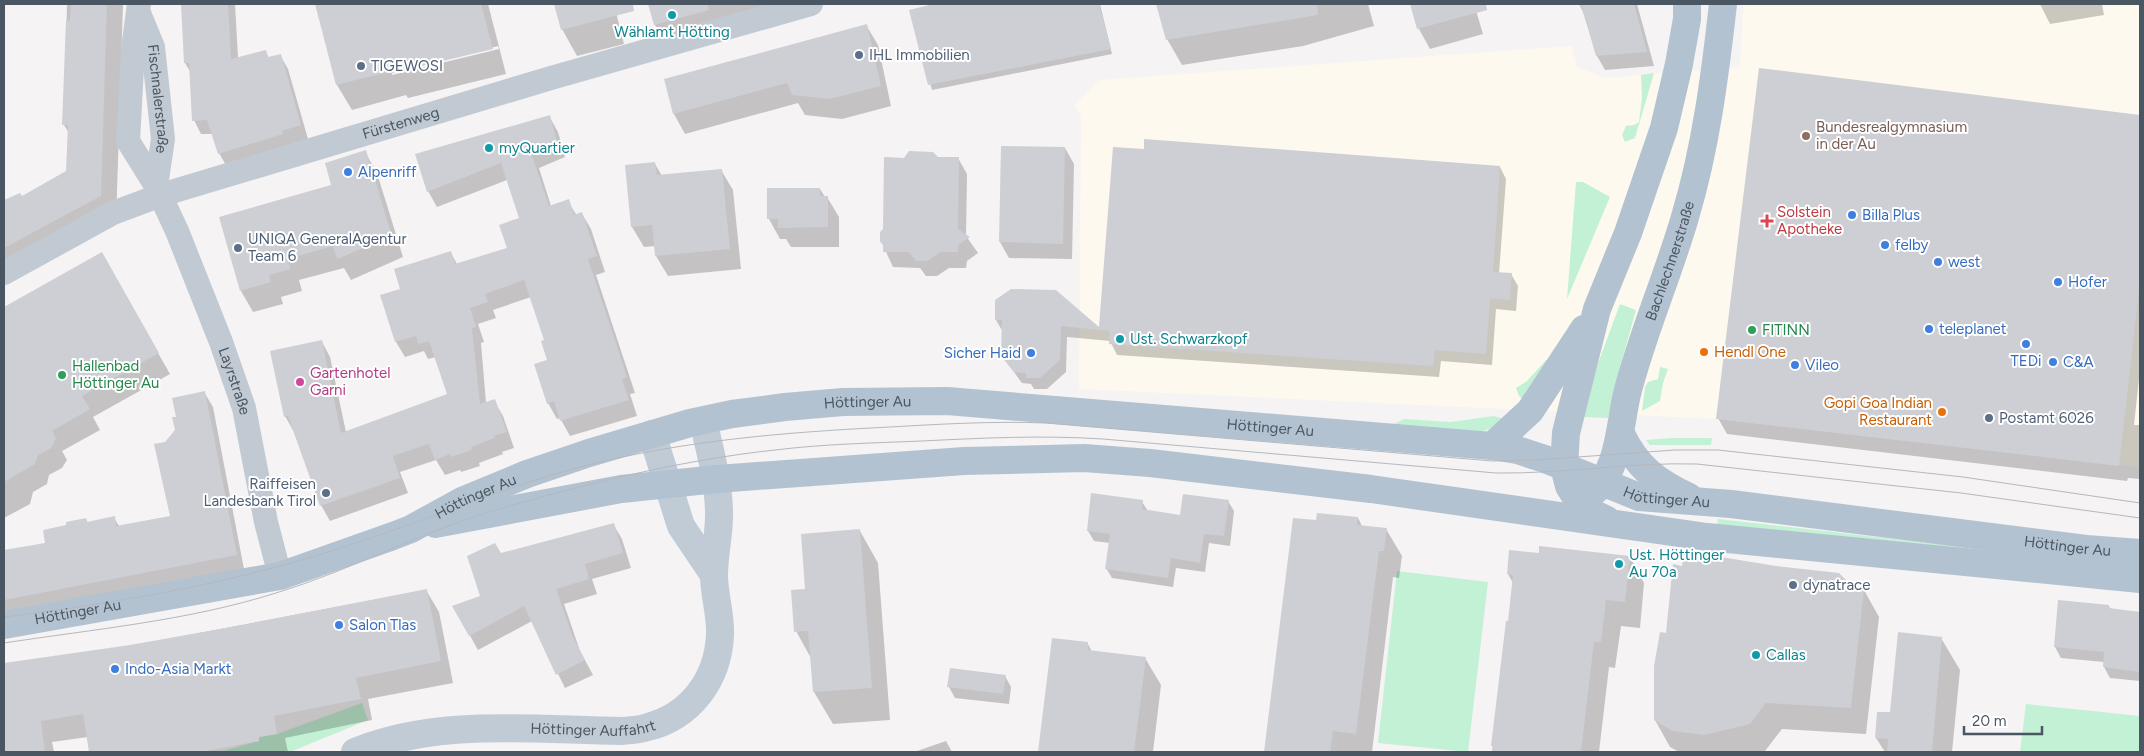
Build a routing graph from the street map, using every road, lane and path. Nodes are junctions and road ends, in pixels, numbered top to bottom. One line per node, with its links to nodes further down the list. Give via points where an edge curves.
1 (811, 4): 5 (street, Fürstenweg)
2 (1687, 4): 7 (main road, via 1679,64 1664,128 1628,233)
3 (1723, 4): 10 (main road, Bachlechnerstraße, via 1698,169 1627,394)
4 (139, 8): 5 (street, Fischnalerstraße, via 153,47 162,139); 5 (street, Fischnalerstraße, via 133,49 128,141)
5 (158, 190): 6 (street, Fürstenweg); 23 (street, Layrstraße, via 210,314 244,408)
6 (4, 273)
7 (1597, 309): 11 (main road, via 1530,411); 12 (main road, via 1567,427)
8 (703, 420): 9 (main road, Höttinger Au); 11 (main road, Höttinger Au, via 785,407 844,402 947,401); 13 (street, Höttinger Auffahrt)
9 (652, 434): 15 (street, Höttinger Auffahrt); 20 (main road, Höttinger Au, via 527,474 462,501)
10 (1621, 434): 14 (main road, Bachlechnerstraße); 16 (main road, via 1635,459 1652,476)
11 (1492, 446): 12 (main road, Höttinger Au, via 1517,450)
12 (1564, 466): 14 (main road, Höttinger Au); 17 (main road, via 1569,486)
13 (717, 479): 15 (main road, Höttinger Au); 18 (main road, Höttinger Au, via 964,461 1084,458 1278,477); 22 (street, Höttinger Auffahrt, via 719,529)
14 (1602, 483): 16 (main road, Höttinger Au, via 1639,497); 17 (main road, Bachlechnerstraße)
15 (668, 484): 20 (main road, Höttinger Au, via 621,489); 22 (street, Höttinger Auffahrt, via 681,526)
16 (1698, 501): 21 (main road, Höttinger Au, via 2086,550)
17 (1579, 502): 18 (main road, Bachlechnerstraße); 19 (main road, via 1592,513)
18 (1545, 512): 19 (main road, Höttinger Au)
19 (1617, 524): 24 (main road, Höttinger Au, via 1778,545)
20 (411, 529): 23 (main road, Höttinger Au)
21 (2140, 553)
22 (714, 575): 26 (street, Höttinger Auffahrt, via 720,635 712,674 690,705 660,723 622,731 454,730 390,739)
23 (280, 576): 25 (main road, Höttinger Au)
24 (2140, 579)
25 (4, 625)
26 (355, 752)

